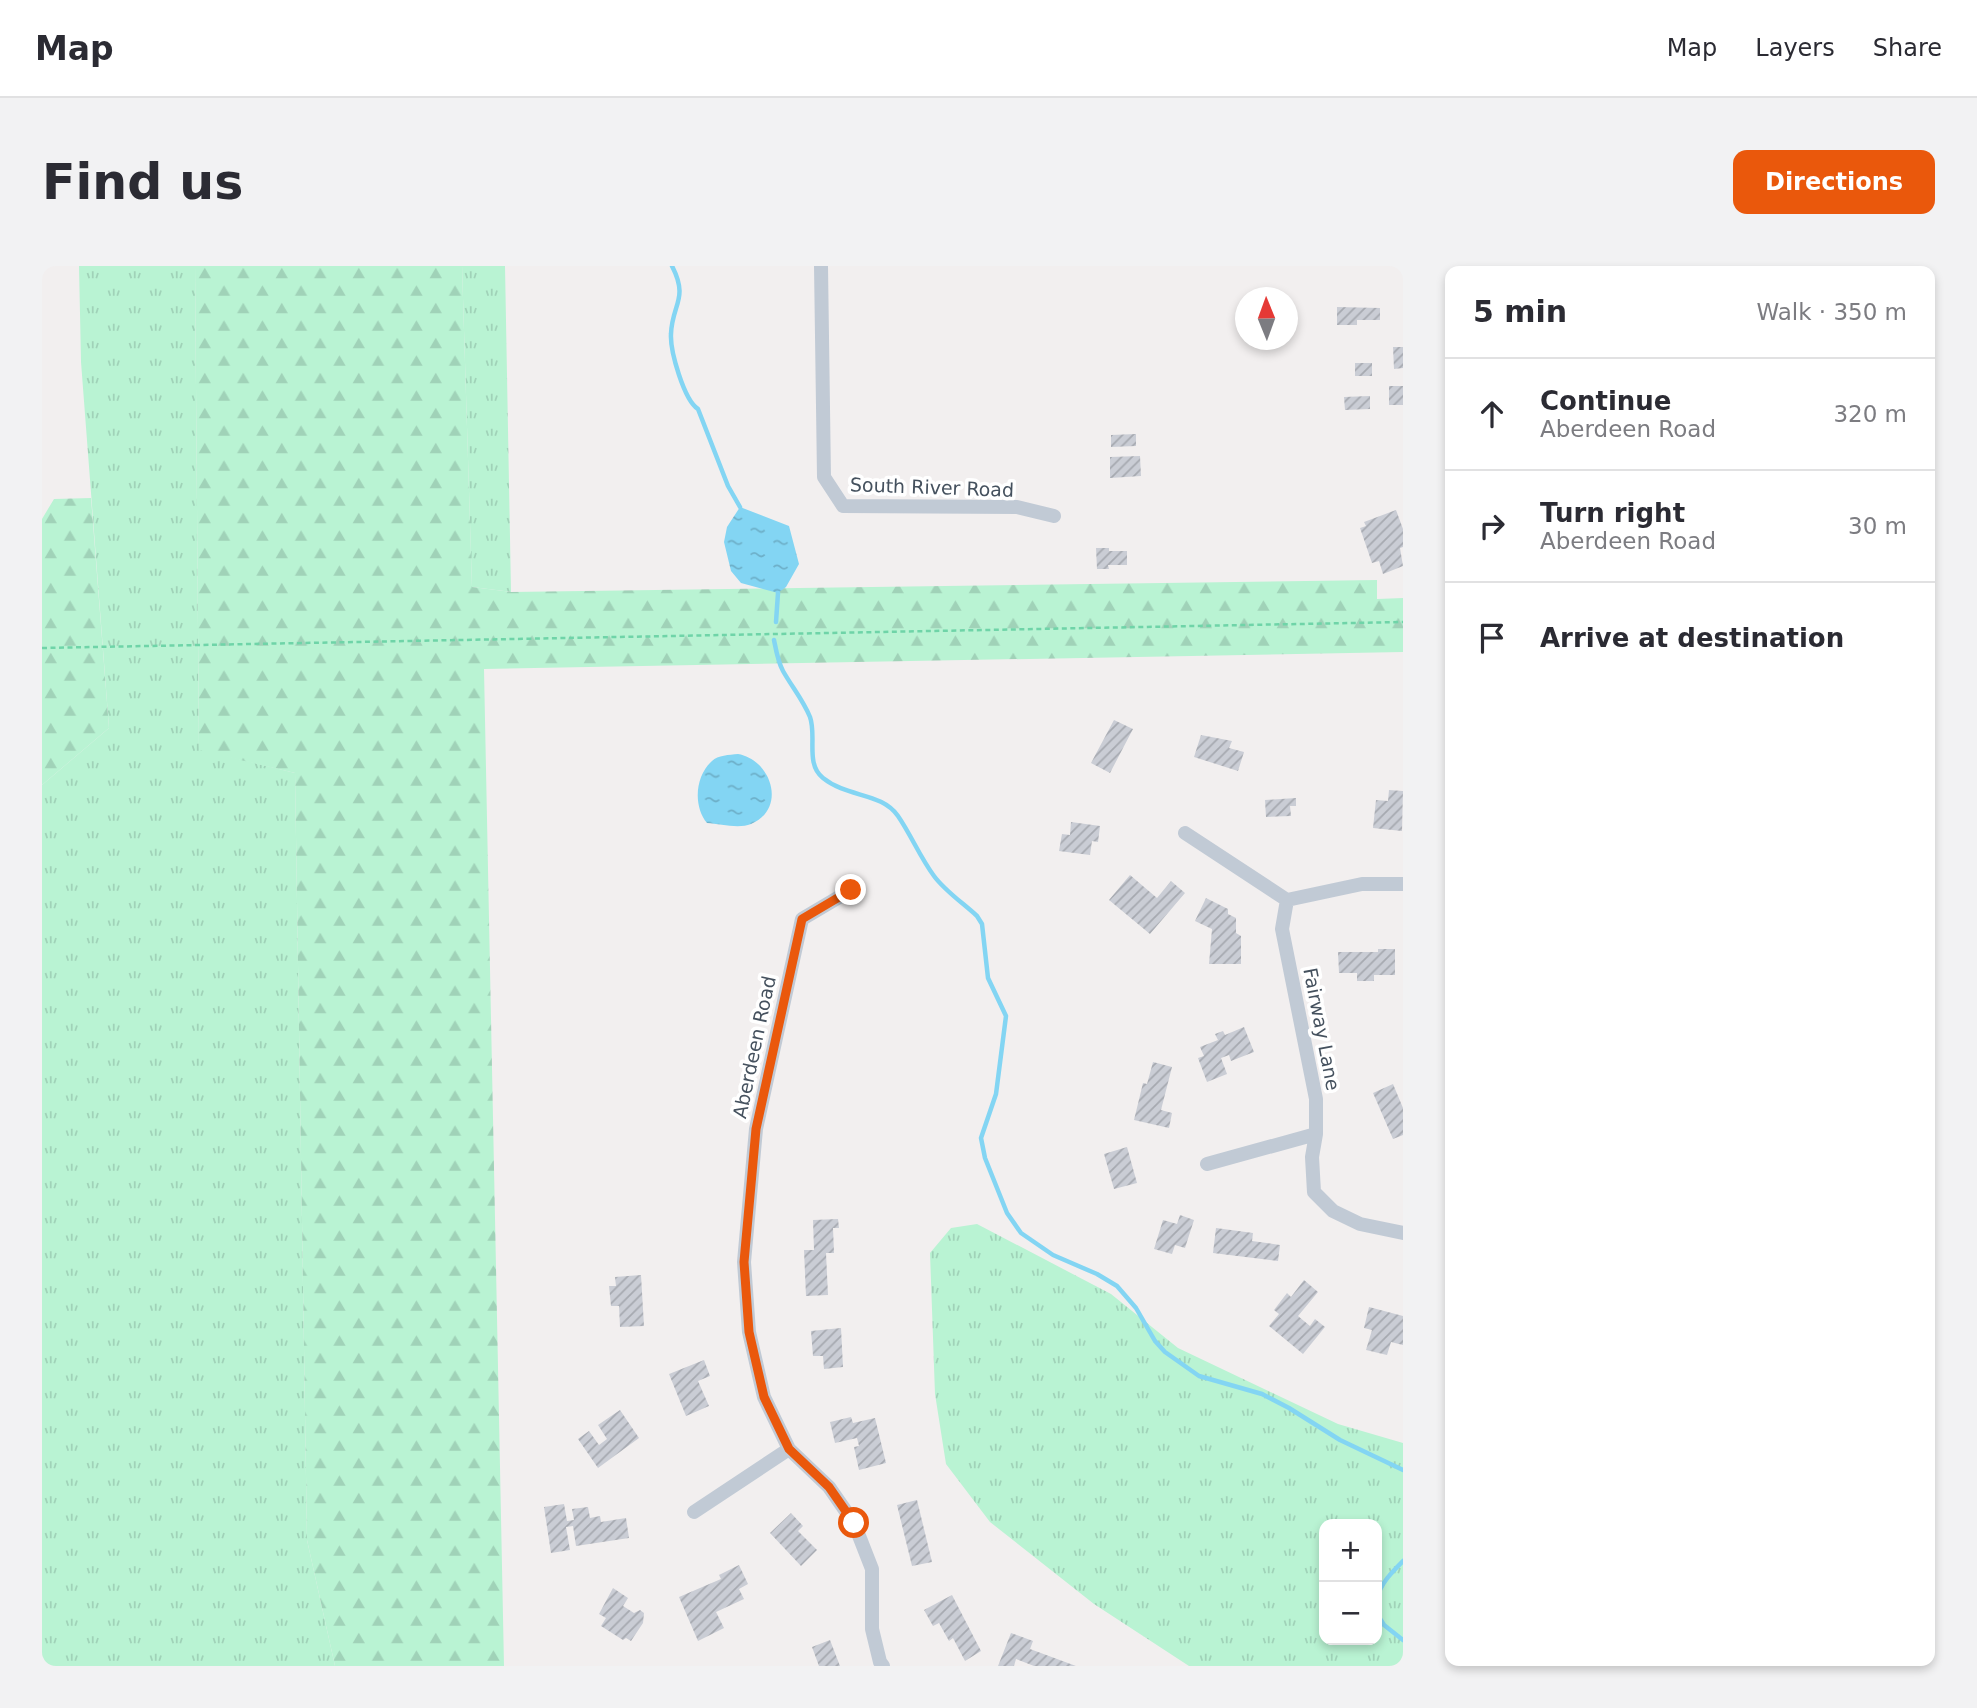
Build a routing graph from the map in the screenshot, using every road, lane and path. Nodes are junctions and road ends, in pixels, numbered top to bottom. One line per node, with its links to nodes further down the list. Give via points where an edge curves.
1 (821, 266): 2 (street, South River Road, via 824,477 843,506 1017,507)
2 (1054, 516)
3 (1403, 622): 4 (path)
4 (42, 648)
5 (1185, 833): 8 (street)
6 (1403, 884): 8 (street, via 1362,884)
7 (851, 890): 12 (street, Aberdeen Road, via 802,919 756,1129 744,1262 749,1332 764,1397)
8 (1287, 900): 9 (street, Fairway Lane, via 1282,929 1316,1098)
9 (1316, 1134): 10 (street); 11 (street, Fairway Lane, via 1314,1192 1333,1211 1360,1224)
10 (1207, 1164)
11 (1403, 1233)
12 (789, 1449): 13 (street); 14 (street, Aberdeen Road, via 829,1487 854,1523 872,1569 872,1629)
13 (694, 1512)
14 (883, 1666)

